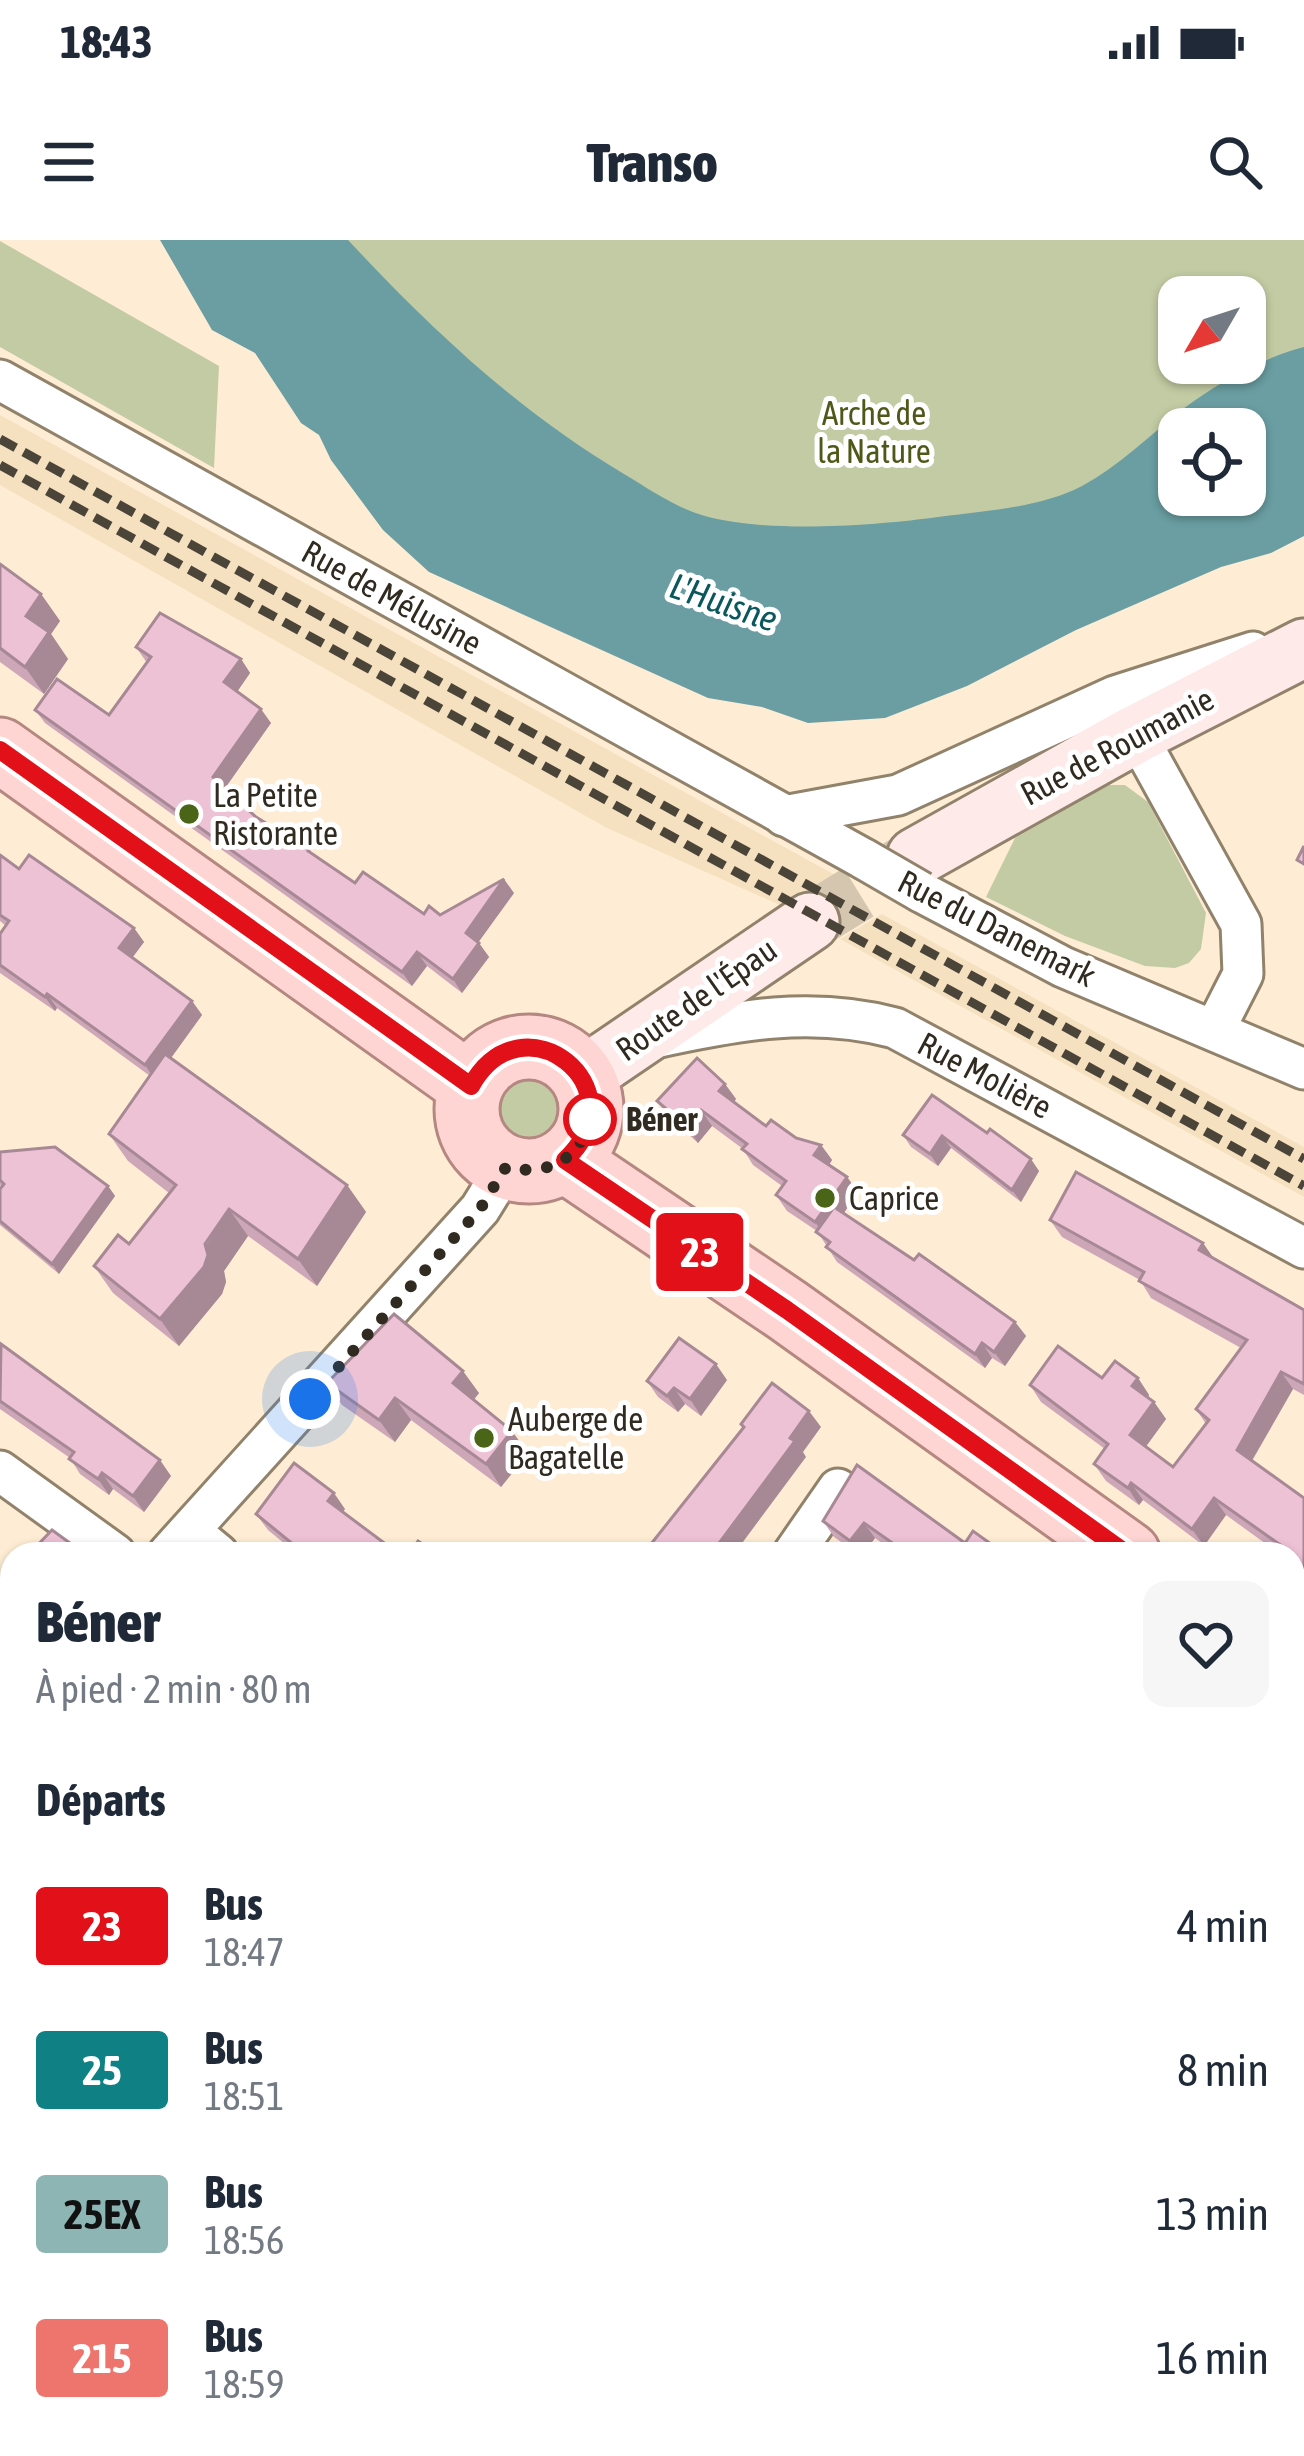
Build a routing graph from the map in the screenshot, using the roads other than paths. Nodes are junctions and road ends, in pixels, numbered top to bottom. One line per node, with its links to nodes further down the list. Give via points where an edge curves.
1 (0, 380): 6 (street, Rue de Mélusine)
2 (1304, 636): 6 (street, via 1115,696 898,795)
3 (1304, 648): 4 (street, Rue de Roumanie)
4 (1136, 734): 7 (street, Rue de Roumanie); 9 (street, via 1241,924 1243,974)
5 (0, 750): 13 (main road)
6 (784, 816): 7 (street, Rue du Danemark)
7 (908, 864): 9 (street, Rue du Danemark, via 1063,968)
8 (810, 922): 10 (street, Route de l'Épau)
9 (1215, 1029): 11 (street, Rue du Danemark)
10 (638, 1042): 12 (street, Route de l'Épau); 15 (street, Rue Molière, via 734,1021 862,1019 926,1042)
11 (1304, 1069)
12 (582, 1077): 13 (main road, via 565,1058 530,1046 494,1057); 14 (main road, via 590,1101 586,1135)
13 (471, 1086): 14 (main road, via 468,1126 477,1145)
14 (535, 1164): 19 (street, via 480,1209); 21 (main road, via 787,1310)
15 (1304, 1249)
16 (0, 1471): 18 (street)
17 (838, 1489): 20 (street)
18 (98, 1542)
19 (195, 1542)
20 (801, 1542)
21 (1111, 1542)

